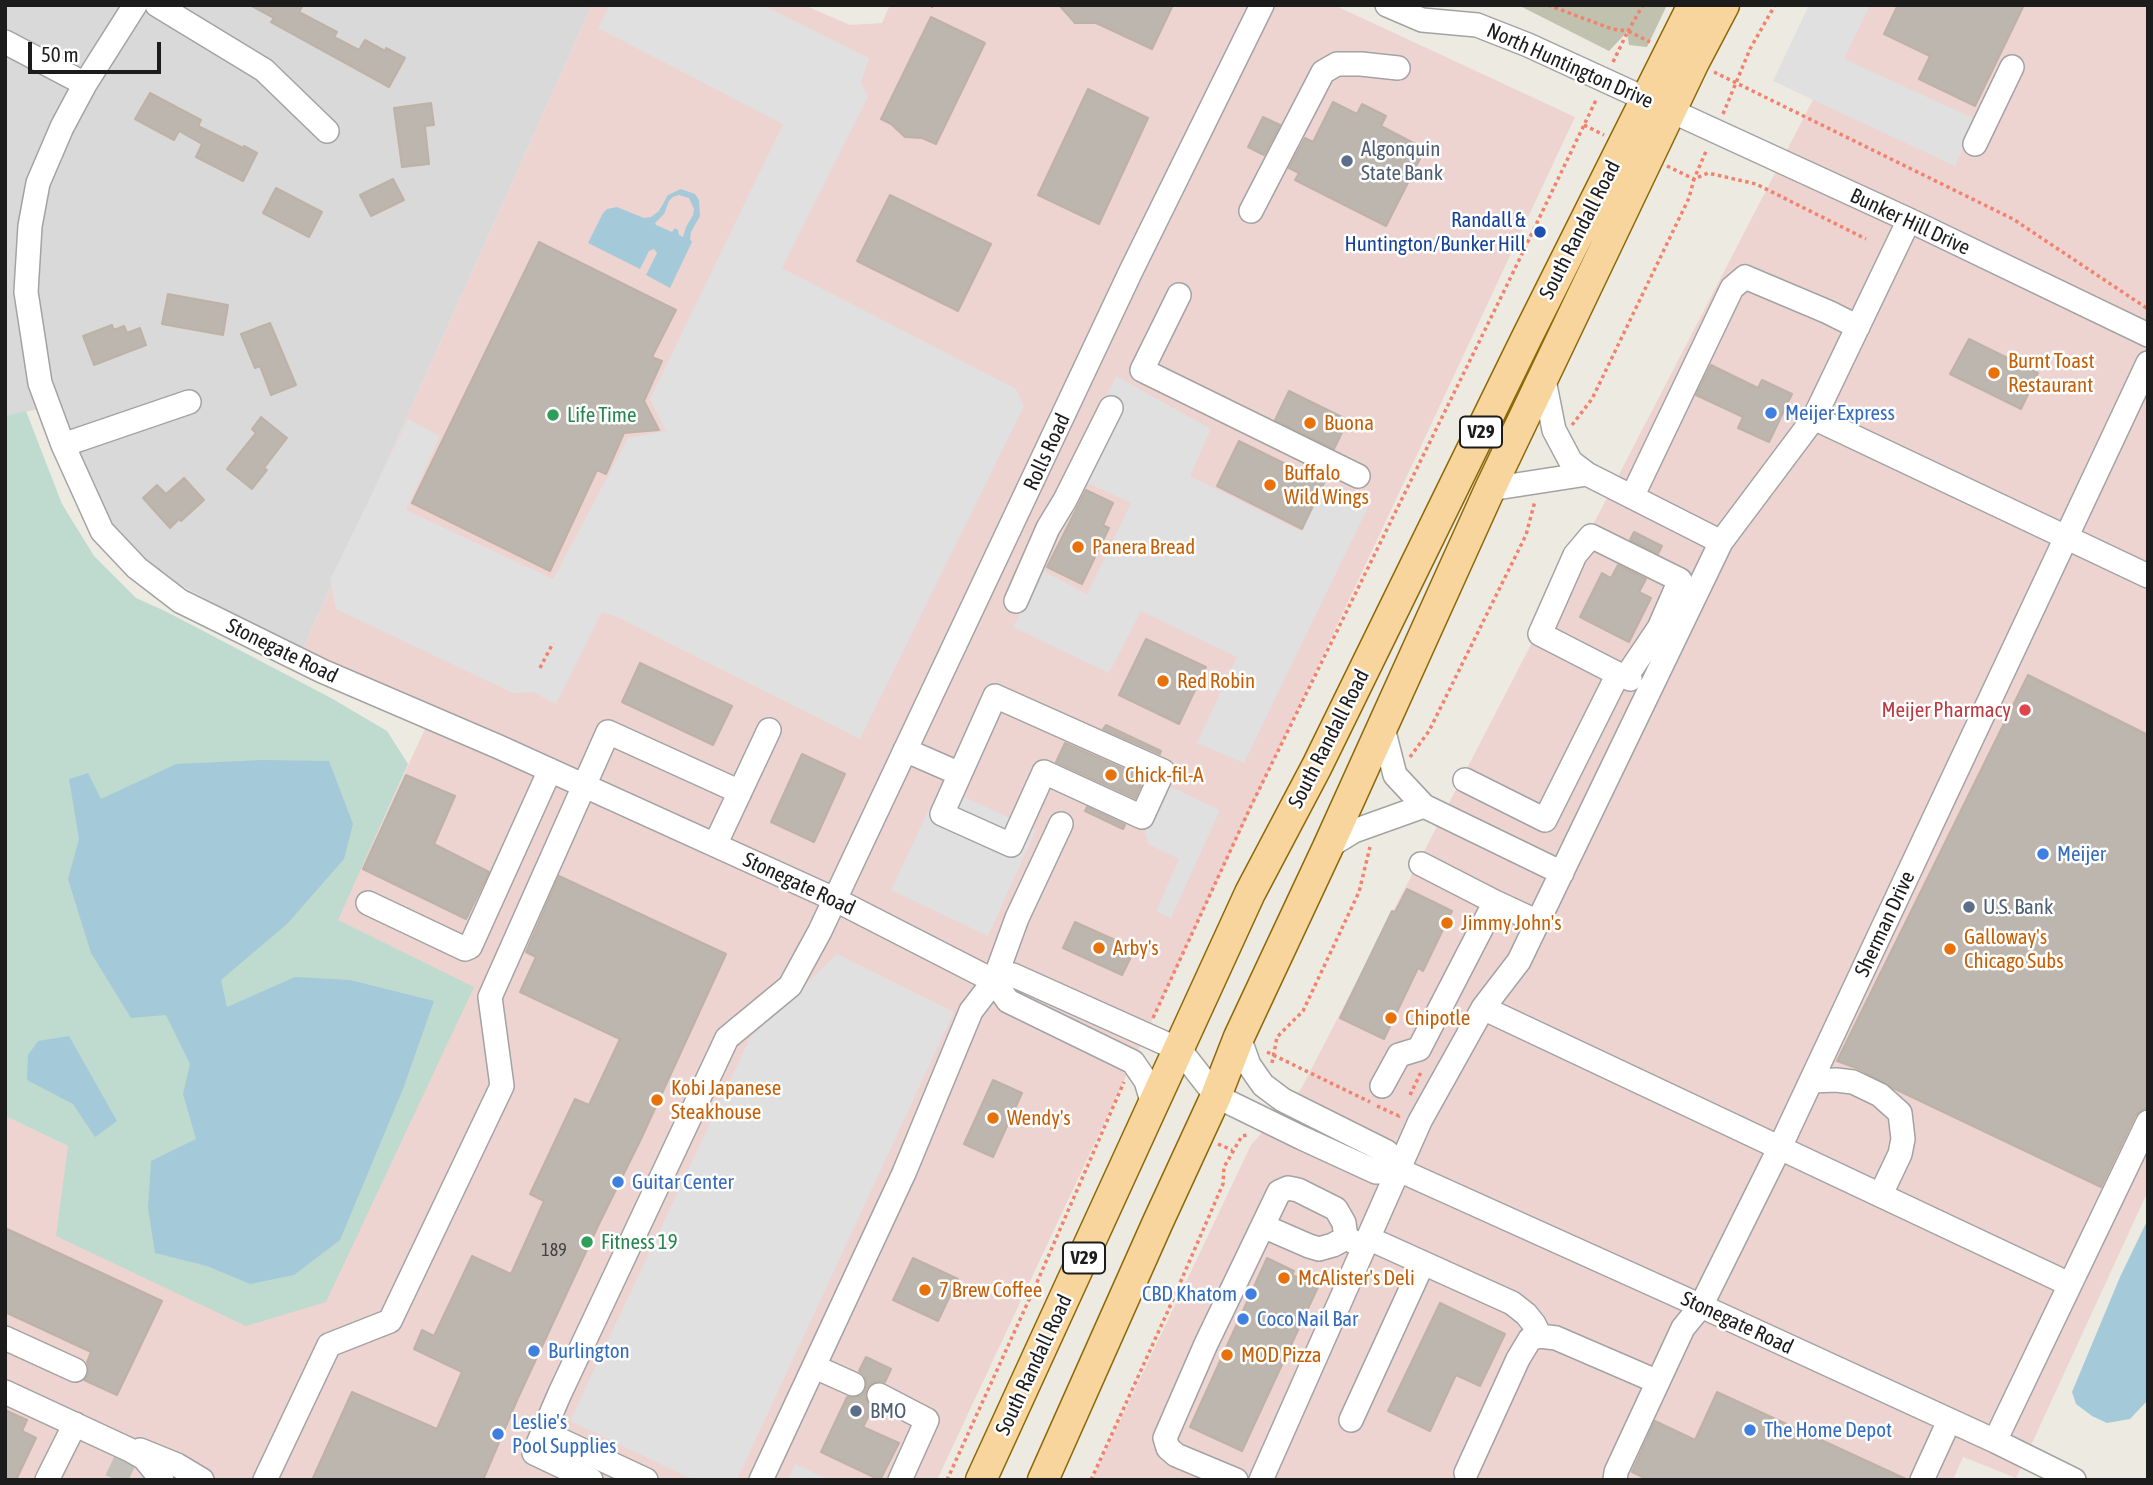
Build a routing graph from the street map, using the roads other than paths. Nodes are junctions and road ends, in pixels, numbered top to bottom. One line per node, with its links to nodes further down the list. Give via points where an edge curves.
1 (135, 5): 10 (street, Stonegate Road)
2 (158, 5): 12 (street, via 264,70)
3 (1262, 5): 38 (street, Rolls Road)
4 (1387, 5): 11 (street, North Huntington Drive, via 1422,20 1477,25)
5 (1693, 5): 11 (main road, South Randall Road / V29)
6 (1724, 5): 11 (main road, South Randall Road / V29)
7 (5, 42): 10 (street)
8 (2012, 66): 13 (street)
9 (1398, 68): 14 (street, via 1337,64 1323,72)
10 (85, 84): 16 (street, Stonegate Road, via 38,183)
11 (1658, 105): 15 (street, Bunker Hill Drive); 21 (main road, South Randall Road / V29); 59 (main road, South Randall Road / V29, via 1250,893)
12 (327, 131)
13 (1975, 144)
14 (1251, 211)
15 (1909, 220): 18 (street); 19 (street, Bunker Hill Drive)
16 (15, 291): 25 (street, Stonegate Road)
17 (1179, 295): 27 (street, via 1142,370)
18 (1858, 327): 24 (street); 29 (street, via 1745,277 1732,288)
19 (2148, 335)
20 (2148, 363): 30 (street, Sherman Drive)
21 (1544, 375): 26 (street, via 1554,430 1571,462); 28 (main road, South Randall Road / V29)
22 (190, 402): 25 (street)
23 (1111, 408): 33 (street, via 1048,528)
24 (1814, 418): 30 (street); 31 (street)
25 (62, 445): 39 (street, Stonegate Road, via 102,530 136,568 180,601 322,671)
26 (1587, 474): 28 (street); 29 (street)
27 (1357, 476)
28 (1490, 489): 36 (main road, South Randall Road / V29)
29 (1632, 497): 31 (street)
30 (2067, 537): 32 (street); 60 (street, Sherman Drive)
31 (1721, 542): 35 (street)
32 (2148, 576)
33 (1016, 601)
34 (1622, 676): 34 (street, via 1539,634 1575,555 1591,536 1680,580 1659,628); 35 (street); 41 (street, via 1545,820)
35 (1650, 690): 49 (street)
36 (1383, 728): 44 (street, via 1395,775); 47 (main road, South Randall Road / V29)
37 (769, 730): 43 (street)
38 (905, 750): 40 (street); 50 (street, Rolls Road)
39 (550, 770): 42 (street, Stonegate Road); 52 (street, via 470,947 465,949)
40 (960, 774): 40 (street, via 942,814 1011,845 1044,772 1142,817 1163,771 995,696)
41 (1465, 780)
42 (584, 785): 43 (street, via 608,733); 46 (street, Stonegate Road); 91 (street, via 490,997 502,1086 390,1321 329,1345)
43 (740, 792): 46 (street)
44 (1424, 806): 47 (street, via 1354,831); 49 (street)
45 (1061, 824): 54 (street, via 1017,918)
46 (715, 845): 50 (street, Stonegate Road)
47 (1328, 847): 58 (main road, South Randall Road / V29)
48 (1421, 864): 51 (street)
49 (1562, 873): 53 (street)
50 (834, 900): 54 (street, Stonegate Road); 84 (street, Rolls Road, via 790,986 727,1038)
51 (1495, 902): 53 (street); 56 (street)
52 (368, 903)
53 (1538, 922): 55 (street, via 1519,961)
54 (994, 981): 59 (street, Stonegate Road, via 1013,975); 63 (street, Stonegate Road, via 1008,1001 1133,1062 1146,1081); 75 (street, via 971,1011 904,1174)
55 (1483, 1008): 57 (street); 65 (street)
56 (1436, 1015): 57 (street); 61 (street, via 1419,1049 1399,1055)
57 (1469, 1032): 66 (street)
58 (1239, 1037): 62 (main road, South Randall Road / V29); 66 (street, Stonegate Road, via 1263,1086 1387,1152)
59 (1180, 1050): 62 (street, Stonegate Road); 63 (main road, South Randall Road / V29)
60 (1811, 1082): 65 (street, Sherman Drive); 67 (street, via 1853,1082 1880,1095 1900,1113 1900,1154)
61 (1382, 1086)
62 (1216, 1096): 66 (street, Stonegate Road, via 1376,1172); 97 (main road, South Randall Road / V29)
63 (1153, 1108): 96 (main road, South Randall Road / V29)
64 (2148, 1122): 71 (street)
65 (1780, 1147): 67 (street); 72 (street, Sherman Drive)
66 (1399, 1170): 69 (street); 72 (street, Stonegate Road)
67 (1881, 1194): 71 (street)
68 (1263, 1226): 69 (street, via 1319,1249); 69 (street, via 1279,1192 1288,1188 1336,1209); 98 (street, via 1165,1438 1176,1455)
69 (1360, 1241): 70 (street); 99 (street)
70 (1423, 1262): 73 (street, via 1512,1303 1526,1314); 81 (street)
71 (2069, 1283): 85 (street)
72 (1702, 1306): 77 (street, Sherman Drive, via 1683,1328); 82 (street, Stonegate Road)
73 (1540, 1336): 77 (street, via 1556,1338); 87 (street, via 1530,1339 1523,1349)
74 (5, 1338): 76 (street)
75 (815, 1367): 78 (street); 94 (street)
76 (75, 1370)
77 (1658, 1382): 100 (street, Sherman Drive)
78 (853, 1384)
79 (5, 1392): 83 (street)
80 (879, 1395): 95 (street, via 927,1420)
81 (1352, 1420)
82 (1949, 1421): 85 (street, Stonegate Road); 101 (street)
83 (75, 1424): 86 (street); 88 (street)
84 (543, 1432): 92 (street, Rolls Road, via 534,1453); 93 (street)
85 (1995, 1441): 102 (street, Stonegate Road)
86 (130, 1450): 89 (street, via 145,1458); 90 (street, via 142,1450)
87 (1466, 1473)
88 (47, 1480)
89 (162, 1480)
90 (202, 1480)
91 (265, 1480)
92 (591, 1480)
93 (646, 1480)
94 (761, 1480)
95 (900, 1480)
96 (981, 1480)
97 (1043, 1480)
98 (1236, 1480)
99 (1261, 1480)
100 (1615, 1480)
101 (1922, 1480)
102 (2074, 1480)

